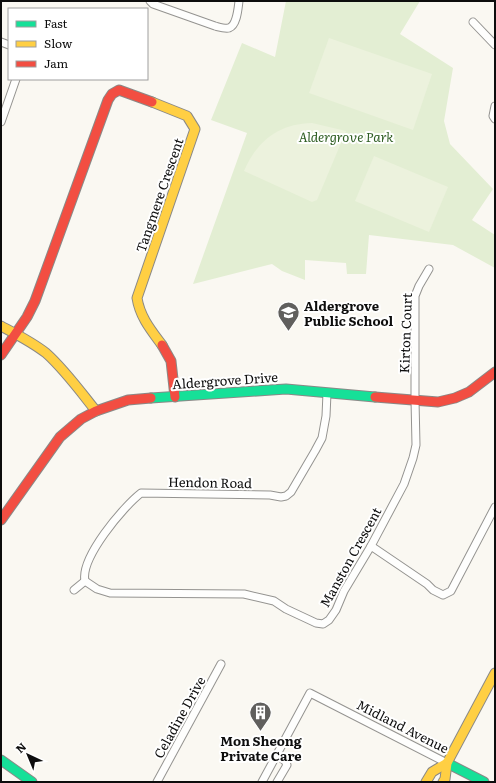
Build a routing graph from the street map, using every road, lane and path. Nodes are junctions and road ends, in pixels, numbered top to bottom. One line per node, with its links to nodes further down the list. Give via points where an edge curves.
1 (150, 1): 2 (street, via 215,26 229,28 234,23)
2 (239, 1)
3 (473, 22): 4 (street)
4 (495, 45)
5 (16, 80): 8 (street)
6 (495, 106): 7 (street)
7 (495, 119)
8 (1, 122)
9 (429, 269): 16 (street, Kirton Court, via 415,296)
10 (1, 326): 11 (street)
11 (15, 334): 12 (street); 15 (street, Tangmere Crescent, via 27,317 42,285 108,100 119,90 129,93 187,116 195,129 137,298 139,310 170,358); 17 (street, via 50,357)
12 (1, 355)
13 (495, 372): 16 (street, Aldergrove Drive, via 460,397 438,402)
14 (327, 393): 15 (street, Aldergrove Drive, via 286,389); 16 (street, Aldergrove Drive); 21 (street, Hendon Road, via 322,438 294,487 286,496 141,493 103,534 85,569)
15 (175, 397): 17 (street, Aldergrove Drive, via 128,400)
16 (415, 400): 20 (street, Manston Crescent, via 416,445 413,458 404,484)
17 (96, 411): 19 (street, Aldergrove Drive, via 81,419 60,438)
18 (495, 507): 20 (street, via 451,591 443,595 432,590)
19 (1, 520)
20 (371, 546): 21 (street, Manston Crescent, via 336,610 323,624 309,621 274,601 244,594 110,592 97,589)
21 (85, 581): 22 (street)
22 (74, 590)
23 (221, 664): 29 (street, Celadine Drive)
24 (495, 674): 27 (street)
25 (277, 755): 27 (street, Midland Avenue, via 310,693); 30 (street); 31 (street, via 287,765)
26 (1, 760): 28 (street)
27 (447, 763): 32 (street, via 432,772); 33 (street); 34 (street, Midland Avenue)
28 (32, 782)
29 (157, 782)
30 (263, 782)
31 (277, 782)
32 (426, 782)
33 (444, 782)
34 (484, 782)

